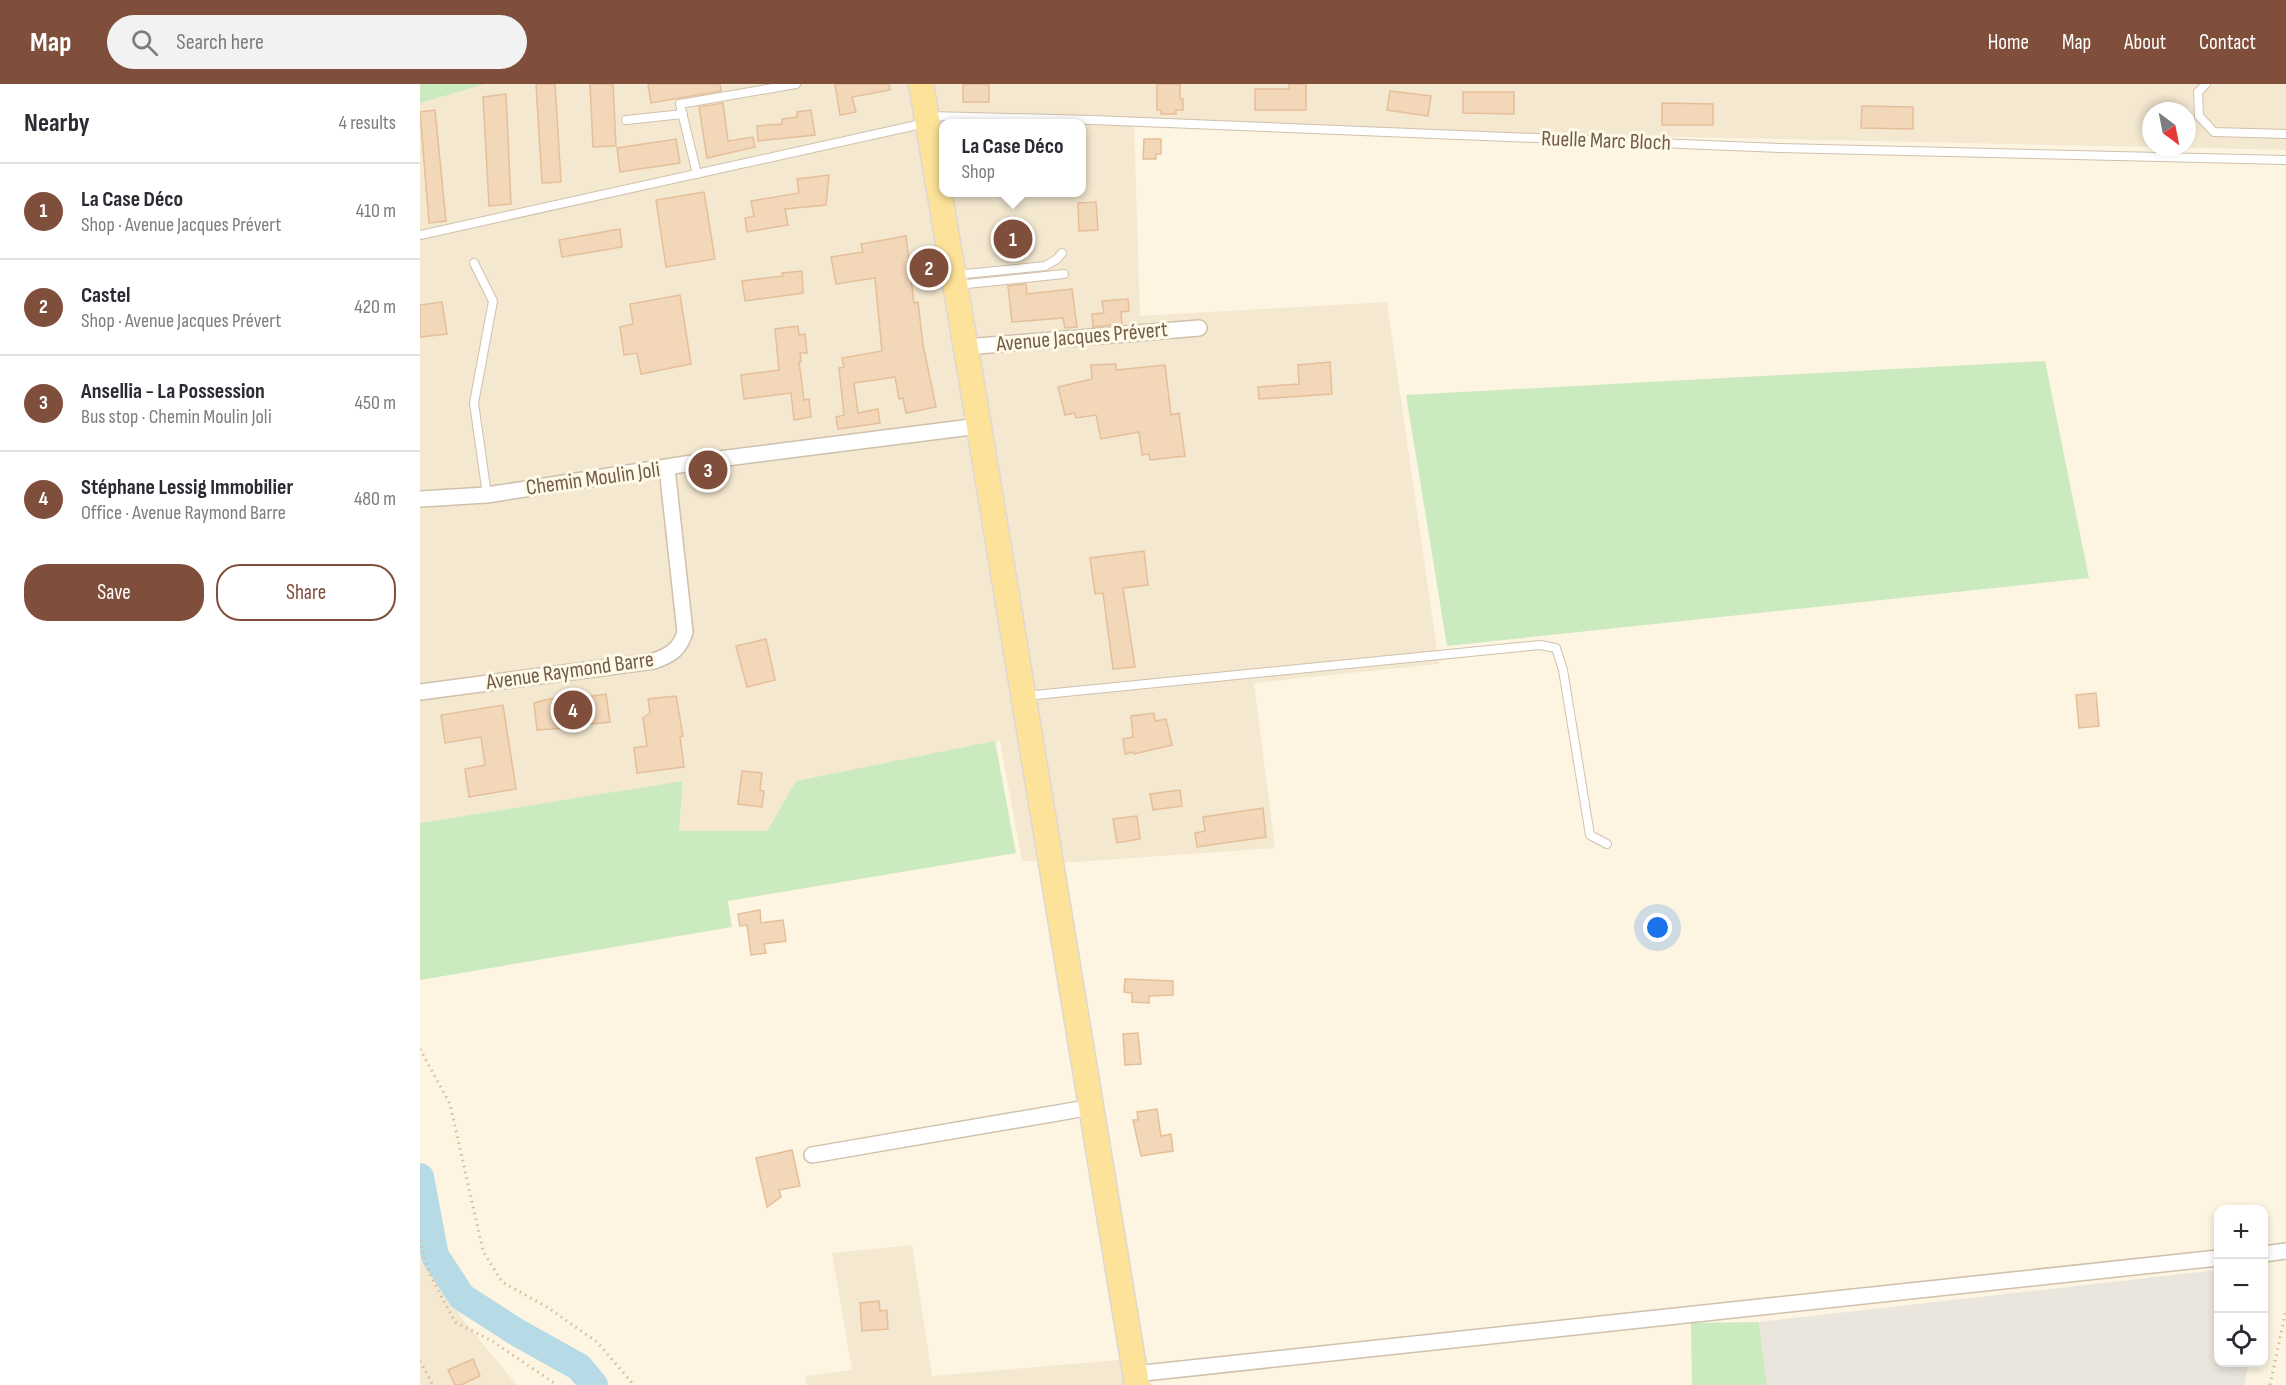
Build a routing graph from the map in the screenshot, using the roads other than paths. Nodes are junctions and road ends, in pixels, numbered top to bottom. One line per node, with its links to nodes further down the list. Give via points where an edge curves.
1 (795, 84): 4 (lane, via 680,104)
2 (921, 84): 5 (main road)
3 (2206, 84): 9 (lane, via 2198,92 2199,116 2214,132)
4 (683, 114): 7 (lane); 11 (lane)
5 (927, 119): 6 (lane, Ruelle Marc Bloch); 11 (lane, Ruelle Marc Bloch); 12 (main road)
6 (939, 119)
7 (626, 120)
8 (1086, 120): 10 (lane, Ruelle Marc Bloch, via 1780,148)
9 (2286, 134)
10 (2286, 159)
11 (697, 174): 14 (lane, Ruelle Marc Bloch)
12 (939, 188)
13 (941, 197): 18 (main road)
14 (420, 235)
15 (1062, 253): 18 (lane, via 1046,266)
16 (474, 264): 23 (lane, via 494,301 474,403)
17 (1064, 274): 18 (lane)
18 (955, 280): 20 (main road)
19 (1199, 328): 20 (street, Avenue Jacques Prévert)
20 (966, 347): 21 (main road)
21 (979, 426): 22 (street, Chemin Moulin Joli); 26 (main road)
22 (667, 468): 23 (street, Chemin Moulin Joli); 25 (street, Avenue Raymond Barre, via 685,632 676,651 654,661)
23 (487, 495): 24 (street, Chemin Moulin Joli)
24 (420, 499)
25 (420, 692)
26 (1024, 696): 27 (lane, via 1540,645 1556,648 1590,835); 28 (main road)
27 (1606, 844)
28 (1092, 1107): 29 (street); 33 (main road)
29 (812, 1155)
30 (2286, 1251): 31 (street)
31 (2268, 1253)
32 (2214, 1258): 33 (street)
33 (1136, 1380)

